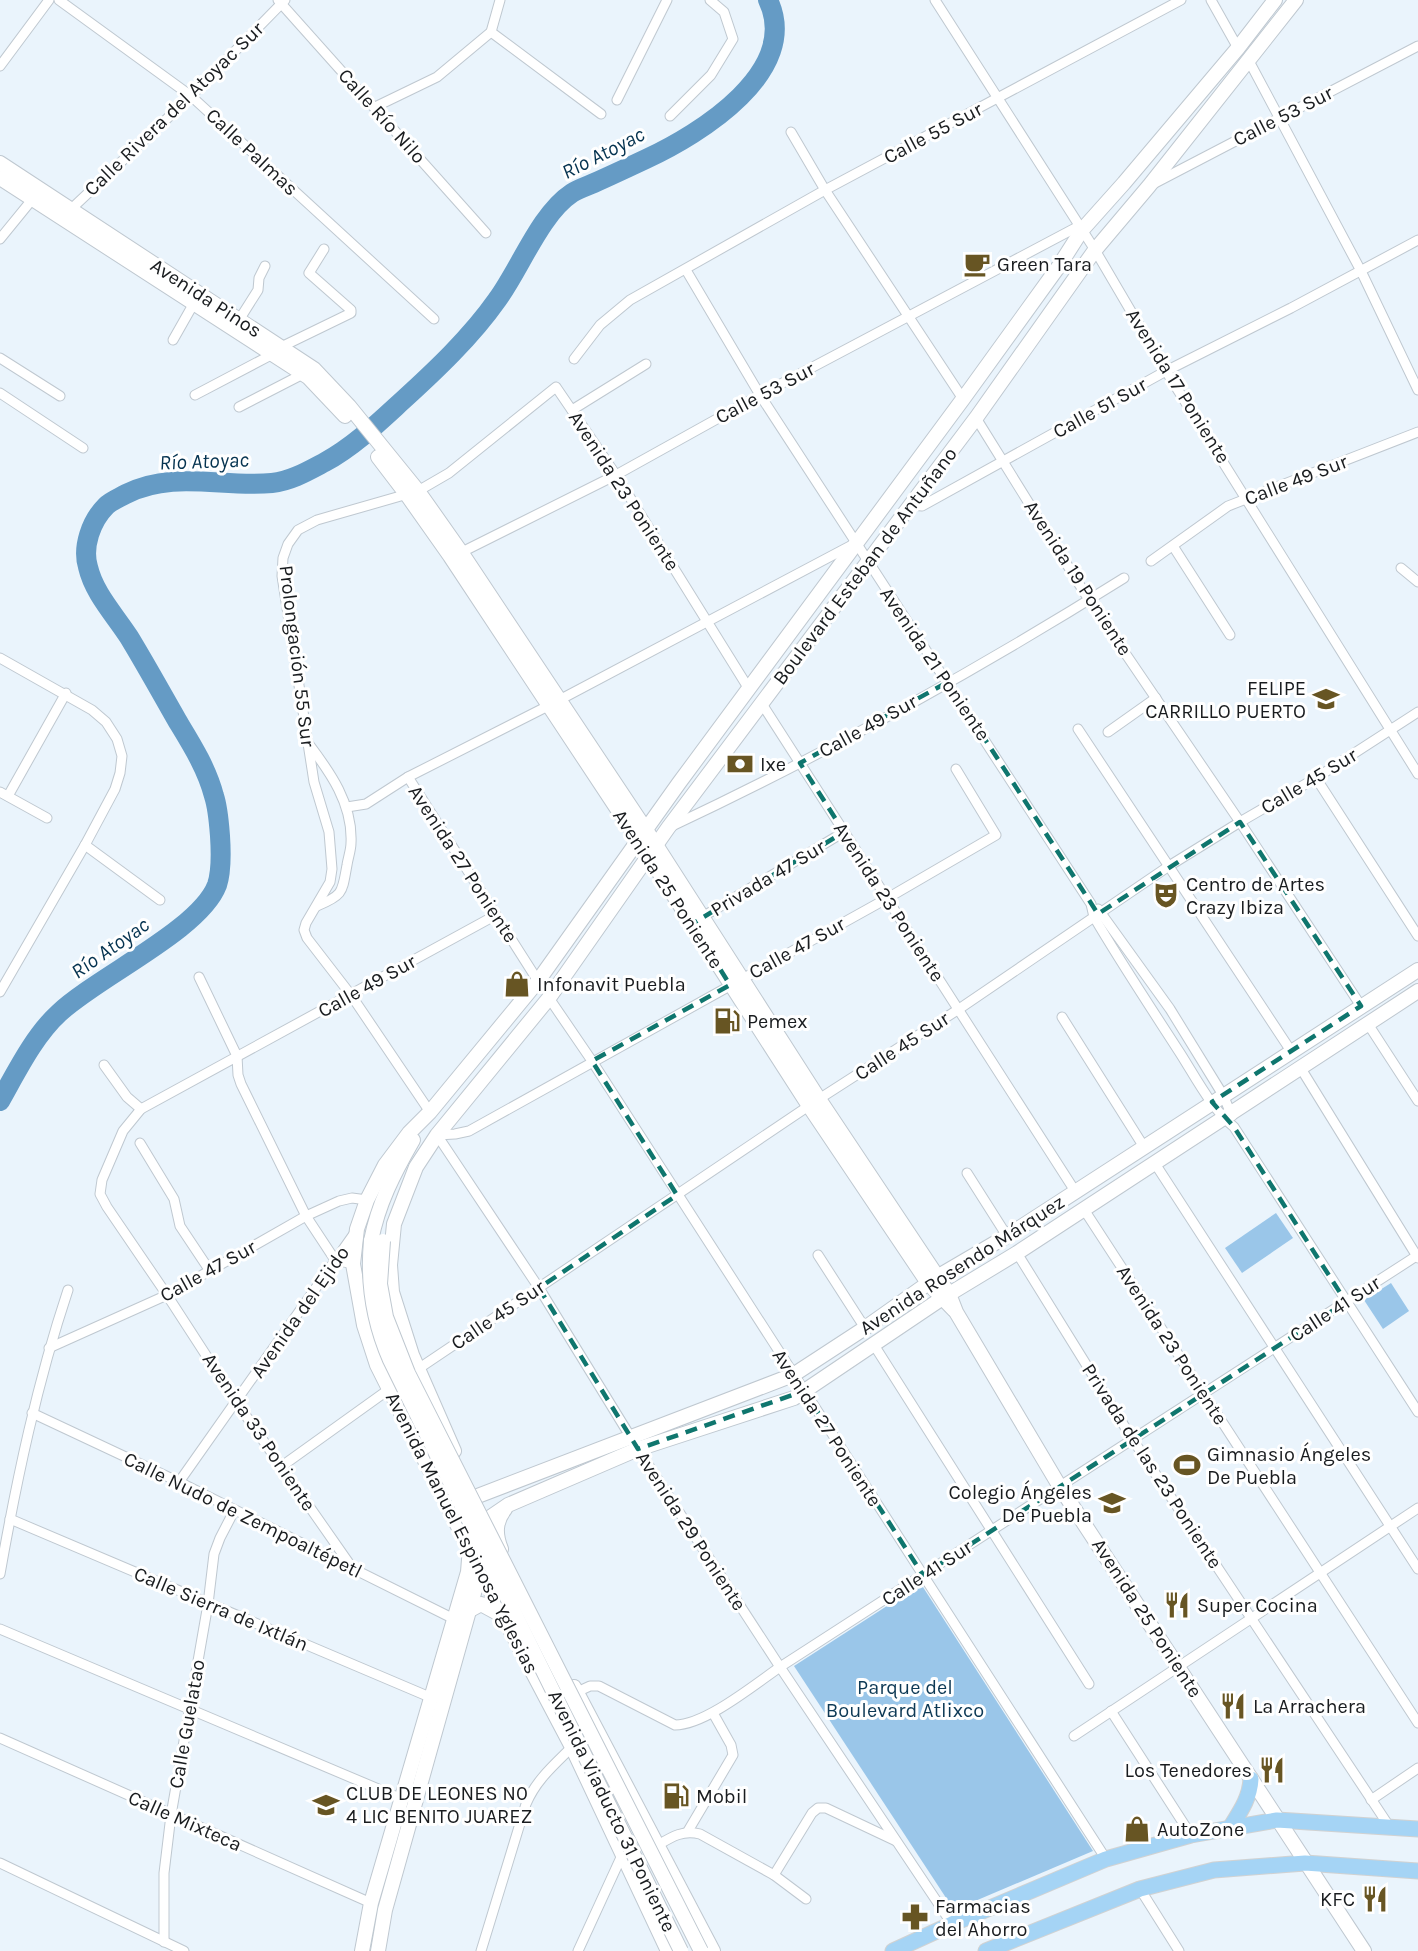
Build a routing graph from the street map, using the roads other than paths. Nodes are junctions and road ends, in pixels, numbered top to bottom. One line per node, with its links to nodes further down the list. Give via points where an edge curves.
1 (49, 0): 16 (street)
2 (59, 0): 17 (street, Calle Palmas)
3 (500, 0): 12 (street)
4 (667, 0): 19 (street)
5 (710, 0): 22 (street, via 724,12 733,39 711,75)
6 (935, 0): 18 (street, Avenida 17 Poniente)
7 (1181, 0): 18 (street, Calle 55 Sur)
8 (1211, 0): 14 (street)
9 (1275, 0): 14 (main road, Boulevard Esteban de Antuñano)
10 (1296, 0): 15 (main road, Boulevard Esteban de Antuñano)
11 (282, 1): 17 (street, Calle Rivera del Atoyac Sur); 20 (street, Calle Río Nilo)
12 (491, 32): 20 (street, via 437,77); 21 (street)
13 (1418, 46): 23 (street, Calle 53 Sur)
14 (1238, 48): 31 (main road, Boulevard Esteban de Antuñano)
15 (1249, 61): 23 (street); 27 (main road, Boulevard Esteban de Antuñano)
16 (0, 66)
17 (191, 96): 30 (street, Calle Rivera del Atoyac Sur); 42 (street, Calle Palmas)
18 (996, 99): 28 (street, Calle 55 Sur); 31 (street, Avenida 17 Poniente)
19 (617, 100)
20 (375, 106): 32 (street, Calle Río Nilo)
21 (600, 114)
22 (670, 116)
23 (1279, 119): 27 (street, Calle 53 Sur); 39 (street)
24 (791, 132): 28 (street)
25 (0, 163): 29 (main road, Avenida Pinos)
26 (0, 177): 29 (main road, Avenida Pinos)
27 (1149, 186): 36 (main road, Boulevard Esteban de Antuñano)
28 (825, 190): 38 (street, Calle 55 Sur); 41 (street)
29 (37, 194): 30 (main road, Avenida Pinos); 33 (street)
30 (67, 214): 40 (main road, Avenida Pinos); 43 (main road, Avenida Pinos)
31 (1081, 228): 36 (street, Avenida 17 Poniente); 41 (street, Calle 53 Sur); 57 (main road, Boulevard Esteban de Antuñano, via 1059,266)
32 (486, 233)
33 (0, 239)
34 (1418, 240): 39 (street, Calle 51 Sur)
35 (324, 249): 45 (street, via 309,273 351,313)
36 (1095, 250): 49 (street, Avenida 17 Poniente); 61 (main road, Boulevard Esteban de Antuñano)
37 (265, 266): 43 (street, via 258,290)
38 (686, 270): 47 (street, via 630,300 600,326); 55 (street, Avenida 21 Poniente)
39 (1361, 270): 49 (street, Calle 51 Sur); 52 (street)
40 (194, 303): 44 (street); 45 (main road, Avenida Pinos)
41 (909, 316): 55 (street, Calle 53 Sur); 57 (street)
42 (434, 319)
43 (239, 320): 45 (main road, Avenida Pinos)
44 (173, 340)
45 (277, 351): 50 (main road, Avenida Pinos); 54 (street); 59 (main road, Avenida Pinos, via 314,369)
46 (0, 358): 56 (street)
47 (574, 359)
48 (646, 364): 60 (street)
49 (1166, 371): 65 (street, Calle 51 Sur); 68 (street, Avenida 17 Poniente)
50 (303, 374): 58 (street); 59 (main road, Avenida Pinos)
51 (556, 387): 60 (street, Avenida 23 Poniente); 67 (street, Prolongación 55 Sur, via 449,472)
52 (1418, 390)
53 (0, 393): 63 (street)
54 (195, 395)
55 (760, 395): 66 (street, Calle 53 Sur); 70 (street, Avenida 21 Poniente)
56 (60, 396)
57 (963, 399): 70 (main road, Boulevard Esteban de Antuñano)
58 (239, 407)
59 (345, 409): 64 (main road, Avenida Pinos)
60 (572, 410): 66 (street, Avenida 23 Poniente)
61 (976, 418): 65 (street, Avenida 19 Poniente); 69 (main road, Boulevard Esteban de Antuñano)
62 (1418, 432): 68 (street, Calle 49 Sur)
63 (83, 448)
64 (386, 460): 67 (main road, Avenida 25 Poniente)
65 (1004, 461): 69 (street, Calle 51 Sur, via 922,506); 78 (street, Avenida 19 Poniente)
66 (616, 475): 72 (street, Calle 53 Sur); 79 (street, Avenida 23 Poniente)
67 (413, 493): 72 (main road, Avenida 25 Poniente); 92 (street, Prolongación 55 Sur, via 317,520 298,530 288,544 282,576)
68 (1247, 499): 71 (street, Calle 49 Sur, via 1228,506); 90 (street, Avenida 17 Poniente)
69 (911, 505): 74 (main road, Boulevard Esteban de Antuñano)
70 (855, 544): 74 (street, Avenida 21 Poniente); 79 (street); 83 (main road, Boulevard Esteban de Antuñano)
71 (1173, 546): 73 (street, Calle 49 Sur); 80 (street)
72 (455, 554): 86 (main road, Avenida 25 Poniente)
73 (1151, 561)
74 (868, 562): 82 (street, Avenida 21 Poniente); 87 (main road, Boulevard Esteban de Antuñano)
75 (1401, 568): 77 (street)
76 (1124, 578): 78 (street, Calle 49 Sur)
77 (1418, 582)
78 (1089, 600): 82 (street, Calle 49 Sur); 85 (street, Avenida 19 Poniente)
79 (707, 623): 83 (street, Avenida 23 Poniente); 86 (street)
80 (1230, 635)
81 (0, 658): 84 (street)
82 (948, 682): 93 (street, Calle 49 Sur); 111 (street, Avenida 21 Poniente)
83 (748, 688): 104 (main road, Boulevard Esteban de Antuñano)
84 (66, 693): 98 (street); 105 (street, via 106,722 122,756 115,789)
85 (1156, 698): 91 (street); 101 (street, Avenida 19 Poniente)
86 (554, 703): 96 (street); 104 (main road, Avenida 25 Poniente)
87 (762, 704): 93 (street, Avenida 23 Poniente); 102 (main road, Boulevard Esteban de Antuñano)
88 (1418, 712): 90 (street, Calle 45 Sur)
89 (1077, 729): 107 (street)
90 (1391, 730): 95 (street, Avenida 17 Poniente); 97 (street, Calle 45 Sur)
91 (1108, 732)
92 (307, 741): 99 (street); 110 (street, Prolongación 55 Sur, via 329,832 332,869 330,882)
93 (800, 763): 102 (street, Calle 49 Sur); 103 (street, Avenida 23 Poniente)
94 (956, 769): 108 (street, Calle 47 Sur, via 996,835)
95 (1418, 774)
96 (408, 777): 99 (street, via 366,804); 112 (street, Avenida 27 Poniente)
97 (1317, 778): 101 (street, Calle 45 Sur); 114 (street)
98 (4, 794): 100 (street)
99 (347, 807): 110 (street, via 351,843 343,888 336,898)
100 (47, 818)
101 (1240, 822): 107 (street, Calle 45 Sur); 123 (street, Avenida 19 Poniente)
102 (668, 828): 106 (main road, Boulevard Esteban de Antuñano)
103 (844, 832): 108 (street, Avenida 23 Poniente); 113 (street, Privada 47 Sur)
104 (642, 836): 106 (main road, Avenida 25 Poniente); 117 (main road, Boulevard Esteban de Antuñano)
105 (85, 845): 109 (street); 120 (street)
106 (652, 851): 113 (main road, Avenida 25 Poniente); 122 (main road, Boulevard Esteban de Antuñano)
107 (1169, 866): 111 (street, Calle 45 Sur); 127 (street)
108 (886, 899): 118 (street, Calle 47 Sur); 124 (street, Avenida 23 Poniente)
109 (160, 900)
110 (317, 906): 121 (street, Prolongación 55 Sur, via 306,923 307,938)
111 (1098, 914): 124 (street, Calle 45 Sur); 132 (street, Avenida 21 Poniente); 132 (street, Avenida 21 Poniente, via 1170,1009)
112 (496, 915): 117 (street, Avenida 27 Poniente); 121 (street, Calle 49 Sur)
113 (697, 921): 118 (main road, Avenida 25 Poniente)
114 (1418, 936)
115 (1418, 970): 123 (main road, Avenida Rosendo Márquez)
116 (199, 977): 128 (street)
117 (537, 981): 136 (main road, Boulevard Esteban de Antuñano)
118 (736, 982): 129 (street, Calle 47 Sur); 134 (main road, Avenida 25 Poniente)
119 (1418, 991): 126 (main road, Avenida Rosendo Márquez)
120 (0, 992)
121 (351, 995): 128 (street, Calle 49 Sur); 136 (street)
122 (549, 998): 129 (street, Avenida 27 Poniente); 138 (main road, Boulevard Esteban de Antuñano)
123 (1361, 1006): 127 (main road, Avenida Rosendo Márquez)
124 (959, 1009): 134 (street, Calle 45 Sur); 144 (street, Avenida 23 Poniente)
125 (1062, 1017): 140 (street)
126 (1368, 1024): 131 (main road, Avenida Rosendo Márquez); 133 (street)
127 (1291, 1051): 132 (main road, Avenida Rosendo Márquez)
128 (237, 1056): 135 (street, Calle 49 Sur); 148 (street, via 237,1075)
129 (592, 1061): 138 (street, Calle 47 Sur, via 470,1131); 145 (street, Avenida 27 Poniente)
130 (104, 1065): 135 (street)
131 (1300, 1067): 137 (main road, Avenida Rosendo Márquez); 154 (street)
132 (1217, 1099): 137 (street, Avenida 21 Poniente); 140 (main road, Avenida Rosendo Márquez)
133 (1418, 1101)
134 (814, 1102): 145 (street, Calle 45 Sur); 158 (main road, Avenida 25 Poniente)
135 (141, 1109): 161 (street, Avenida 33 Poniente, via 123,1131 100,1194)
136 (430, 1112): 146 (main road, Avenida Manuel Espinosa Yglesias, via 385,1165); 151 (main road, Avenida Viaducto 31 Poniente, via 385,1192 375,1221)
137 (1227, 1115): 141 (main road, Avenida Rosendo Márquez); 163 (street, Avenida 21 Poniente)
138 (437, 1135): 142 (main road, Avenida Manuel Espinosa Yglesias); 159 (street, Avenida 29 Poniente)
139 (140, 1143): 157 (street, via 174,1200 180,1226)
140 (1144, 1147): 144 (main road, Avenida Rosendo Márquez)
141 (1154, 1162): 147 (main road, Avenida Rosendo Márquez); 167 (street)
142 (416, 1167): 151 (main road, Avenida Viaducto 31 Poniente, via 393,1200); 168 (main road, Avenida Manuel Espinosa Yglesias, via 394,1224 390,1265 392,1292)
143 (967, 1173): 150 (street)
144 (1075, 1191): 150 (main road, Avenida Rosendo Márquez)
145 (676, 1195): 159 (street, Calle 45 Sur); 169 (street, Avenida 27 Poniente)
146 (367, 1200): 148 (street, Calle 47 Sur, via 352,1198); 149 (main road, Avenida Manuel Espinosa Yglesias)
147 (1083, 1208): 152 (main road, Avenida Rosendo Márquez); 172 (street, Avenida 23 Poniente)
148 (306, 1216): 155 (street); 157 (street, Calle 47 Sur)
149 (357, 1229): 155 (street, Avenida del Ejido); 156 (main road, Avenida Manuel Espinosa Yglesias)
150 (1006, 1236): 158 (main road, Avenida Rosendo Márquez)
151 (377, 1241): 247 (main road, Avenida Viaducto 31 Poniente, bridge, via 369,1266 374,1318 390,1360); 248 (main road, Avenida Viaducto 31 Poniente, bridge, via 386,1317 408,1372)
152 (1017, 1253): 162 (main road, Avenida Rosendo Márquez); 177 (street, Privada de las 23 Poniente)
153 (818, 1255): 164 (street)
154 (1417, 1257): 163 (street, Calle 41 Sur)
155 (335, 1260): 156 (street); 173 (street, Avenida del Ejido)
156 (353, 1264): 170 (main road, Avenida Manuel Espinosa Yglesias, via 364,1325)
157 (210, 1271): 161 (street, Calle 47 Sur)
158 (933, 1280): 162 (main road, Avenida 25 Poniente); 164 (main road, Avenida Rosendo Márquez)
159 (539, 1288): 168 (street, Calle 45 Sur); 176 (street, Avenida 29 Poniente)
160 (68, 1290): 166 (street)
161 (167, 1295): 166 (street, Calle 47 Sur); 173 (street, Avenida 33 Poniente)
162 (945, 1296): 165 (main road, Avenida Rosendo Márquez); 181 (main road, Avenida 25 Poniente)
163 (1347, 1302): 167 (street, Calle 41 Sur); 174 (street, Avenida 21 Poniente)
164 (865, 1328): 169 (main road, Avenida Rosendo Márquez)
165 (874, 1345): 171 (main road, Avenida Rosendo Márquez); 189 (street)
166 (49, 1348): 175 (street)
167 (1275, 1348): 172 (street, Calle 41 Sur); 188 (street)
168 (418, 1369): 182 (main road, Avenida Manuel Espinosa Yglesias)
169 (792, 1374): 171 (street, Avenida 27 Poniente); 176 (main road, Avenida Rosendo Márquez)
170 (388, 1390): 179 (street); 191 (main road, Avenida Manuel Espinosa Yglesias)
171 (804, 1391): 178 (main road, Avenida Rosendo Márquez, via 794,1398); 196 (street, Avenida 27 Poniente)
172 (1204, 1394): 177 (street, Calle 41 Sur); 194 (street, Avenida 23 Poniente)
173 (237, 1403): 179 (street, Avenida 33 Poniente); 180 (street, Avenida del Ejido)
174 (1418, 1412)
175 (32, 1413): 180 (street, Calle Nudo de Zempoaltépetl); 186 (street)
176 (630, 1436): 178 (street, Avenida 29 Poniente); 182 (main road, Avenida Rosendo Márquez)
177 (1133, 1440): 181 (street, Calle 41 Sur); 201 (street, Privada de las 23 Poniente)
178 (638, 1449): 183 (main road, Avenida Rosendo Márquez); 203 (street, Avenida 29 Poniente)
179 (282, 1466): 192 (street, Avenida 33 Poniente)
180 (179, 1482): 185 (street, Calle Nudo de Zempoaltépetl)
181 (1060, 1486): 189 (street, Calle 41 Sur); 204 (main road, Avenida 25 Poniente)
182 (475, 1497): 187 (main road, Avenida Manuel Espinosa Yglesias); 191 (main road)
183 (508, 1505): 187 (main road, Avenida Rosendo Márquez); 190 (main road, via 497,1526 496,1536)
184 (1418, 1508): 188 (street)
185 (234, 1511): 192 (street, Calle Nudo de Zempoaltépetl); 197 (street, Calle Guelatao, via 214,1554)
186 (10, 1519): 195 (street); 197 (street, Calle Sierra de Ixtlán)
187 (486, 1520): 190 (main road, Avenida Manuel Espinosa Yglesias); 191 (main road)
188 (1390, 1527): 193 (street); 194 (street)
189 (993, 1530): 196 (street, Calle 41 Sur); 205 (street)
190 (503, 1553): 191 (main road); 206 (main road, Avenida Manuel Espinosa Yglesias)
191 (475, 1561): 198 (main road); 199 (main road, Avenida Manuel Espinosa Yglesias); 200 (main road)
192 (353, 1569): 200 (street, Calle Nudo de Zempoaltépetl)
193 (1418, 1569)
194 (1320, 1572): 201 (street); 211 (street, Avenida 23 Poniente)
195 (0, 1574)
196 (923, 1575): 203 (street, Calle 41 Sur); 229 (street, Avenida 27 Poniente)
197 (208, 1604): 207 (street, Calle Sierra de Ixtlán); 208 (street, Calle Guelatao)
198 (470, 1610): 199 (main road, via 482,1604); 243 (main road, via 385,1910)
199 (503, 1616): 214 (main road, Avenida Manuel Espinosa Yglesias)
200 (454, 1619): 207 (main road)
201 (1251, 1620): 204 (street); 218 (street, Privada de las 23 Poniente)
202 (0, 1629): 208 (street)
203 (780, 1667): 210 (street, Calle 41 Sur); 226 (street, Avenida 29 Poniente)
204 (1179, 1667): 209 (street); 216 (main road, Avenida 25 Poniente)
205 (1089, 1684)
206 (577, 1692): 210 (street, Calle 41 Sur, via 599,1686 675,1725); 227 (main road, Avenida Manuel Espinosa Yglesias)
207 (432, 1698): 217 (main road)
208 (190, 1710): 217 (street); 219 (street, Calle Guelatao)
209 (1111, 1711): 212 (street); 225 (street)
210 (713, 1713): 224 (street, via 732,1745 733,1755)
211 (1418, 1723)
212 (1074, 1736)
213 (0, 1738): 219 (street, Calle Mixteca)
214 (572, 1747): 228 (main road, Avenida Manuel Espinosa Yglesias); 244 (street, via 539,1779 529,1797)
215 (1418, 1768): 218 (street)
216 (1251, 1779): 220 (main road, Avenida 25 Poniente); 222 (main road, via 1244,1806)
217 (402, 1799): 237 (main road)
218 (1371, 1800): 221 (street, Privada de las 23 Poniente)
219 (171, 1815): 237 (street, Calle Mixteca); 240 (street, Calle Guelatao, via 164,1873)
220 (1277, 1820): 221 (main road); 222 (main road); 231 (main road, Avenida 25 Poniente)
221 (1389, 1826): 223 (main road)
222 (1230, 1828): 225 (main road)
223 (1418, 1829)
224 (688, 1831): 227 (street); 233 (street)
225 (1191, 1835): 229 (main road)
226 (898, 1842): 233 (street, via 826,1808 818,1808); 239 (street, Avenida 29 Poniente)
227 (658, 1845): 234 (main road, Avenida Manuel Espinosa Yglesias)
228 (623, 1853): 238 (main road, Avenida Manuel Espinosa Yglesias); 245 (street)
229 (1106, 1859): 239 (main road)
230 (0, 1863): 240 (street)
231 (1305, 1863): 232 (main road); 235 (main road, via 1214,1870); 253 (main road, Avenida 25 Poniente)
232 (1418, 1871)
233 (774, 1875): 236 (street)
234 (680, 1888): 238 (main road); 249 (main road, Avenida Manuel Espinosa Yglesias)
235 (1140, 1889): 251 (main road); 252 (street)
236 (806, 1899)
237 (370, 1903): 242 (main road)
238 (648, 1905): 246 (main road, Avenida Manuel Espinosa Yglesias)
239 (952, 1924): 250 (main road)
240 (164, 1942): 241 (street)
241 (184, 1951)
242 (362, 1951)
243 (378, 1951)
244 (481, 1951)
245 (578, 1951)
246 (668, 1951)
247 (681, 1951)
248 (701, 1951)
249 (713, 1951)
250 (893, 1951)
251 (986, 1951)
252 (1179, 1951)
253 (1364, 1951)

